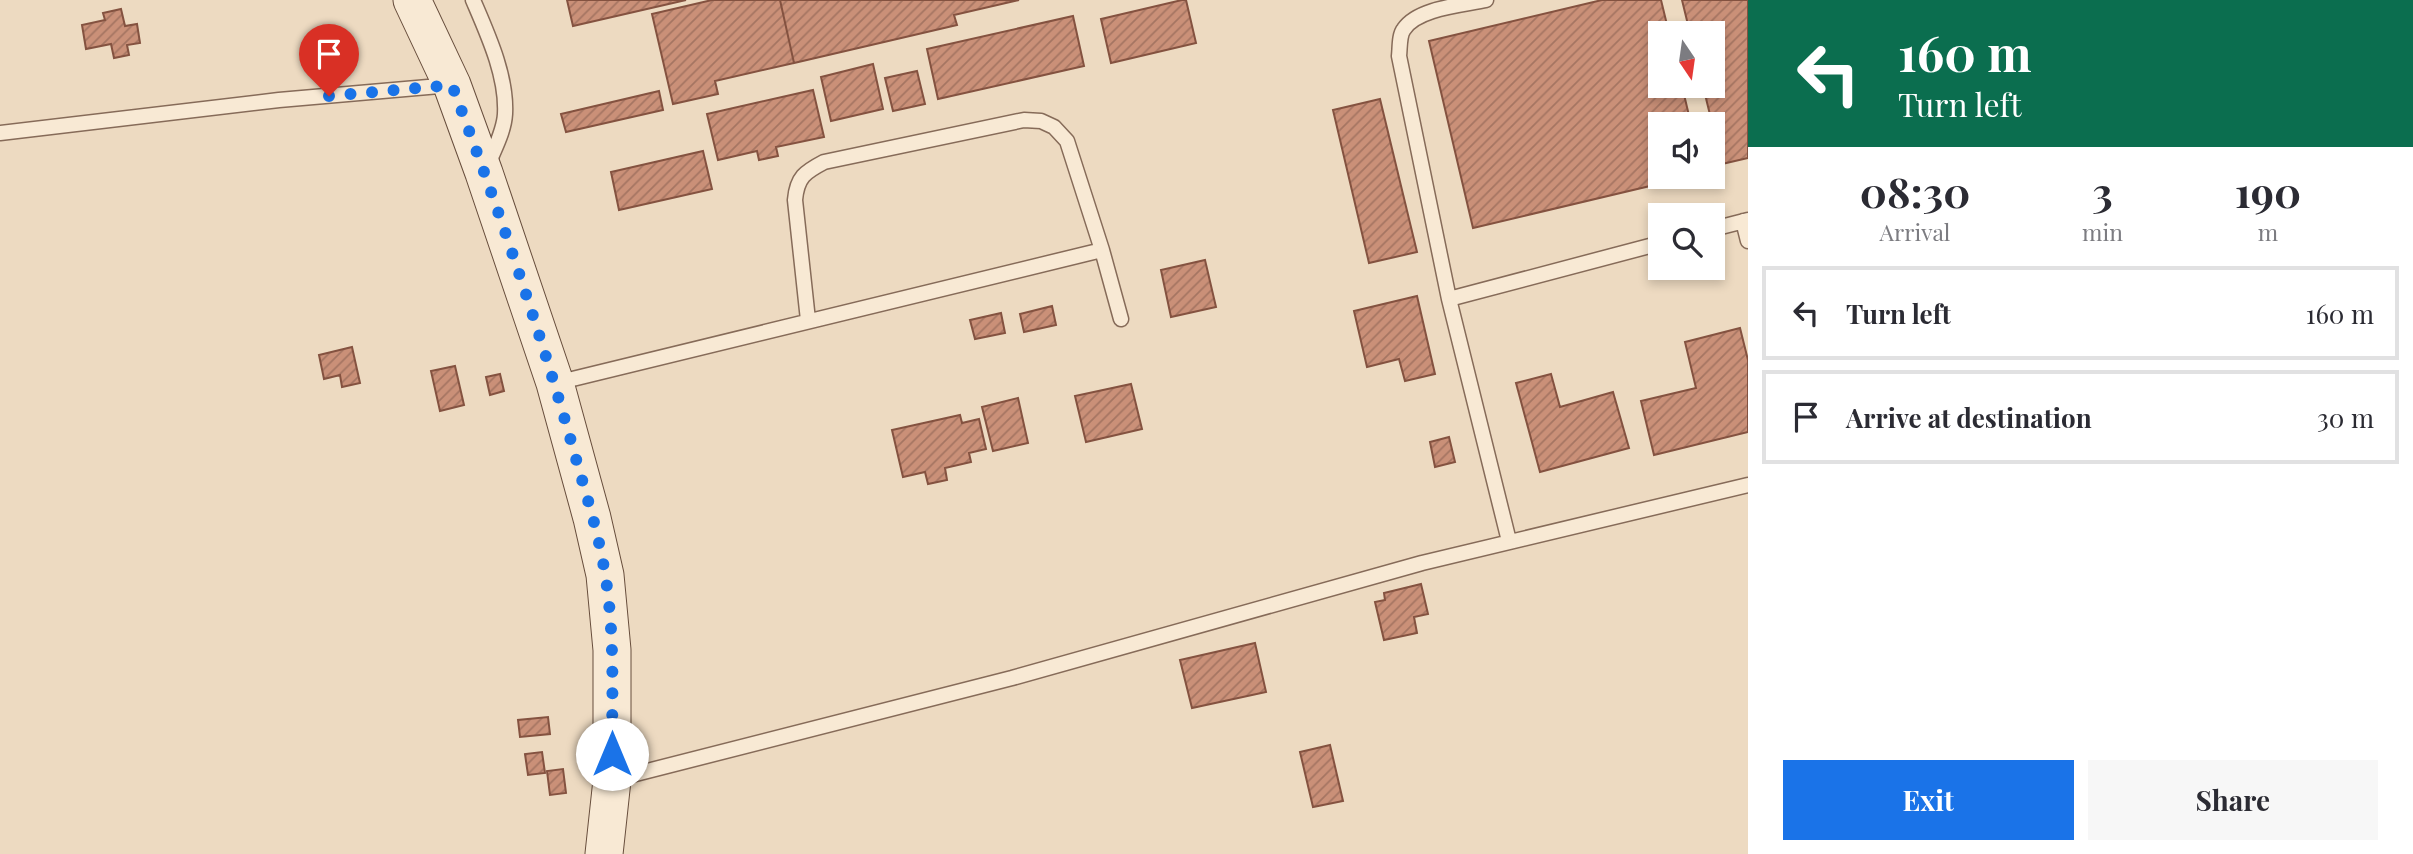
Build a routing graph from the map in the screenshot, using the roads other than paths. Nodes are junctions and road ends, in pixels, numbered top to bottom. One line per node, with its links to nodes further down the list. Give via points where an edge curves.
1 (412, 0): 4 (main road)
2 (473, 0): 6 (lane, via 504,86 505,116)
3 (1486, 0): 12 (lane, via 1430,12 1402,30 1399,56)
4 (452, 85): 5 (lane); 6 (main road)
5 (0, 133)
6 (484, 173): 15 (main road)
7 (1746, 221): 8 (lane); 9 (lane)
8 (1725, 226)
9 (1748, 241)
10 (1648, 246): 12 (lane)
11 (1102, 250): 13 (lane); 14 (lane); 14 (lane, via 1068,141 1041,121 1024,120 824,162 807,171 797,185 795,200)
12 (1449, 299): 17 (lane)
13 (1121, 319)
14 (808, 320): 15 (lane)
15 (555, 383): 18 (main road, via 606,575 612,650)
16 (1748, 485): 17 (lane)
17 (1509, 541): 18 (lane, via 1012,678)
18 (612, 780): 19 (main road)
19 (604, 854)

